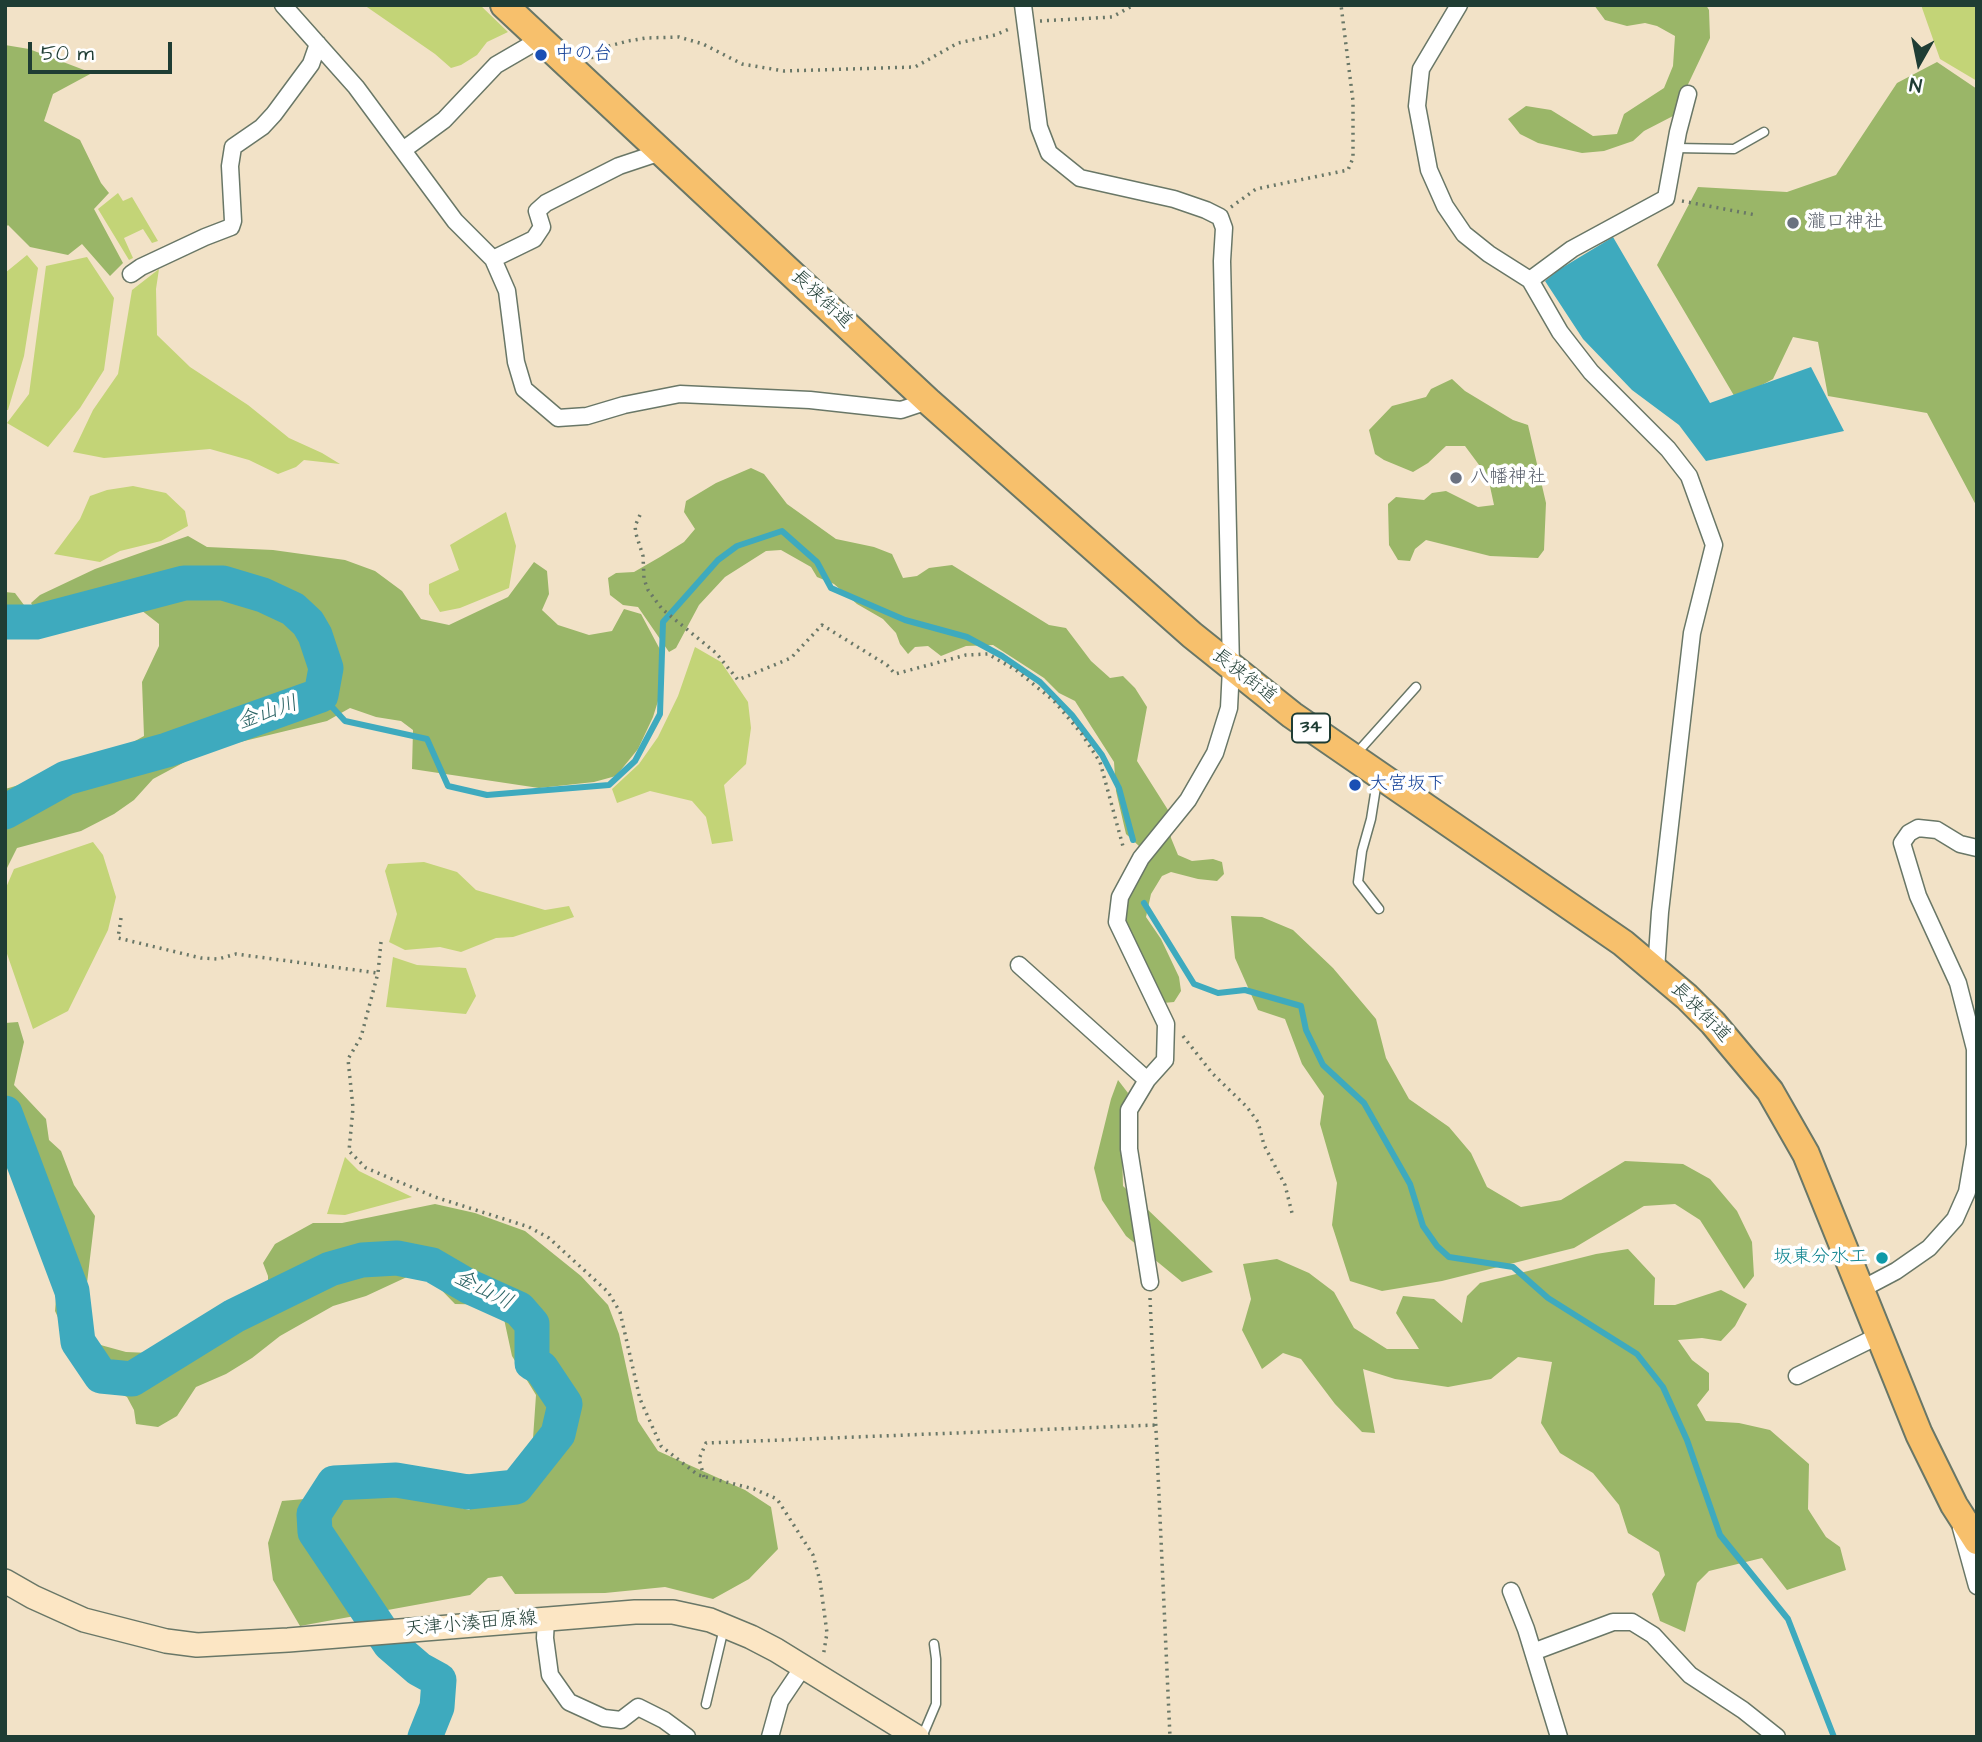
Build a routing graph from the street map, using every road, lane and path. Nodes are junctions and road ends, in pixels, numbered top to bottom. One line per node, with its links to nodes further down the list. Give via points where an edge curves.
1 (283, 5): 9 (street)
2 (504, 5): 8 (main road, 長狭街道 / 34)
3 (1023, 5): 7 (street)
4 (1134, 5): 7 (path, via 1112,17)
5 (1341, 5): 18 (path, via 1353,101 1353,158 1348,170 1256,189)
6 (1459, 5): 21 (street, via 1421,69 1417,106 1429,170 1464,234)
7 (1025, 22): 10 (path, via 958,43 915,67 784,71 742,64 679,37 609,46); 18 (street, via 1039,127 1049,153 1080,178 1174,199)
8 (539, 40): 10 (main road, 長狭街道 / 34); 14 (street, via 496,65 444,120)
9 (318, 44): 14 (street); 20 (street, via 311,64 274,114 233,147 230,227)
10 (572, 70): 15 (main road, 長狭街道 / 34)
11 (1688, 94): 13 (street)
12 (1764, 132): 13 (lane, via 1734,149)
13 (1675, 148): 16 (street)
14 (403, 150): 19 (street, via 455,221)
15 (661, 152): 19 (street, via 619,166 546,203 537,211 542,227 534,239); 22 (main road, 長狭街道 / 34)
16 (1666, 198): 17 (path); 21 (street, via 1572,249)
17 (1756, 215)
18 (1220, 217): 24 (street, via 1224,228)
19 (493, 259): 22 (street, via 507,291 524,389 558,418 680,394 901,410)
20 (131, 274)
21 (1530, 280): 34 (street, via 1560,332 1591,372 1689,475 1714,545 1692,633)
22 (928, 401): 24 (main road, 長狭街道 / 34)
23 (640, 515): 29 (path, via 635,526 648,590 662,609 716,653 738,680 791,659 822,625 895,674 966,655 988,654 1016,670 1054,701 1100,762 1122,846)
24 (1231, 668): 26 (main road, 長狭街道 / 34); 29 (street, via 1229,708 1215,753 1188,800)
25 (1416, 687): 26 (lane)
26 (1353, 757): 27 (main road, 長狭街道 / 34)
27 (1378, 774): 30 (lane, via 1359,882); 34 (main road, 長狭街道 / 34, via 1560,898)
28 (1977, 848): 37 (street, via 1937,830 1918,828 1902,843 1918,896 1958,983)
29 (1134, 871): 36 (street, via 1120,897 1117,922)
30 (1379, 909)
31 (121, 918): 35 (path, via 118,938 201,958 218,960 236,954)
32 (381, 942): 35 (path)
33 (1019, 965): 38 (street)
34 (1656, 970): 42 (main road, 長狭街道 / 34, via 1713,1023 1770,1091 1806,1154)
35 (378, 972): 46 (path, via 361,1037 348,1059 353,1108 349,1151 366,1168 529,1227 549,1238 608,1292 620,1312 640,1399 662,1446)
36 (1166, 1027): 38 (street, via 1165,1059); 40 (path, via 1178,1031 1258,1122 1264,1145 1285,1185)
37 (1976, 1054): 39 (street)
38 (1147, 1080): 41 (street, via 1129,1110 1129,1149)
39 (1969, 1208): 42 (street, via 1929,1248)
40 (1293, 1217)
41 (1150, 1282): 45 (path)
42 (1860, 1290): 43 (main road, 長狭街道 / 34)
43 (1878, 1336): 44 (street); 47 (main road, 長狭街道 / 34)
44 (1797, 1376)
45 (1156, 1425): 46 (path, via 706,1443 699,1459); 62 (path)
46 (704, 1477): 56 (path, via 777,1499 813,1555 827,1633)
47 (1954, 1505): 48 (main road, 長狭街道 / 34); 50 (street)
48 (1977, 1541)
49 (5, 1581): 52 (main road, 天津小湊田原線, via 84,1620 166,1642 197,1645)
50 (1977, 1586)
51 (1511, 1591): 55 (street)
52 (546, 1619): 53 (main road, 天津小湊田原線, via 655,1612); 58 (street, via 550,1675 569,1702 604,1718 621,1720 638,1707)
53 (725, 1625): 56 (main road, 天津小湊田原線); 57 (lane)
54 (934, 1644): 61 (lane, via 936,1704)
55 (1534, 1652): 63 (street); 64 (street, via 1613,1622 1632,1622 1653,1635 1690,1675)
56 (811, 1672): 59 (street, via 780,1701); 60 (main road, 天津小湊田原線)
57 (706, 1704)
58 (687, 1737)
59 (770, 1737)
60 (917, 1737)
61 (922, 1737)
62 (1170, 1737)
63 (1559, 1737)
64 (1777, 1737)

